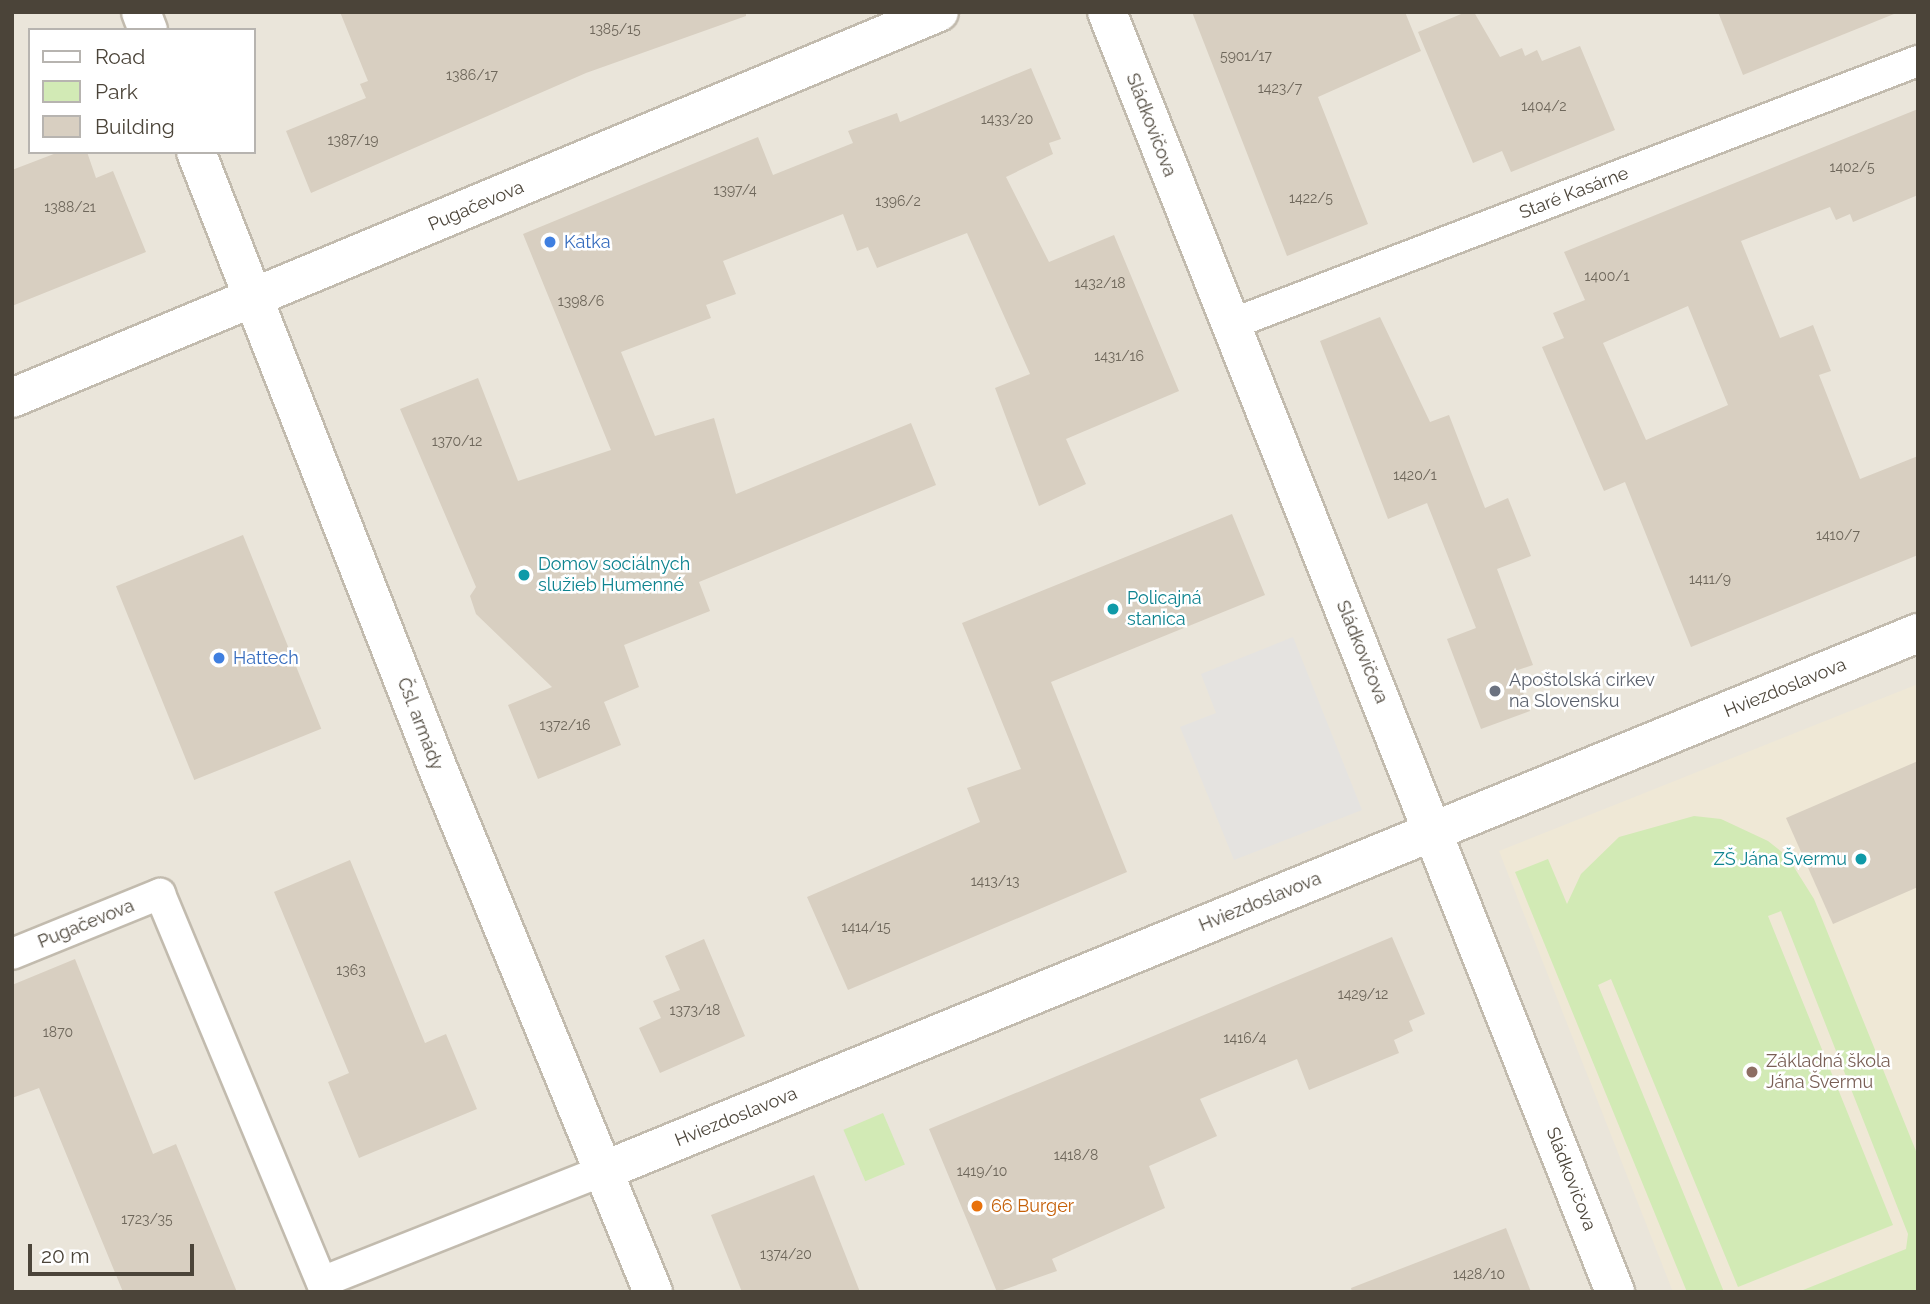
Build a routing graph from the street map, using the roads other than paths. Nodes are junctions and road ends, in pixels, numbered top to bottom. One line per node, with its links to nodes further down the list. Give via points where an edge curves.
1 (939, 12): 5 (street, Pugačevova)
2 (1107, 12): 6 (street, Sládkovičova)
3 (1918, 61): 6 (lane, Staré Kasárne)
4 (197, 154): 5 (street, Čsl. armády)
5 (253, 297): 7 (street, Pugačevova); 11 (street, Čsl. armády)
6 (1229, 326): 9 (street, Sládkovičova)
7 (12, 397)
8 (1918, 633): 9 (street, Hviezdoslavova)
9 (1436, 833): 11 (street, Hviezdoslavova); 14 (street, Sládkovičova)
10 (12, 954): 12 (lane, Pugačevova, via 160,894)
11 (603, 1171): 12 (lane); 13 (street, Čsl. armády)
12 (324, 1287)
13 (653, 1292)
14 (1615, 1292)

